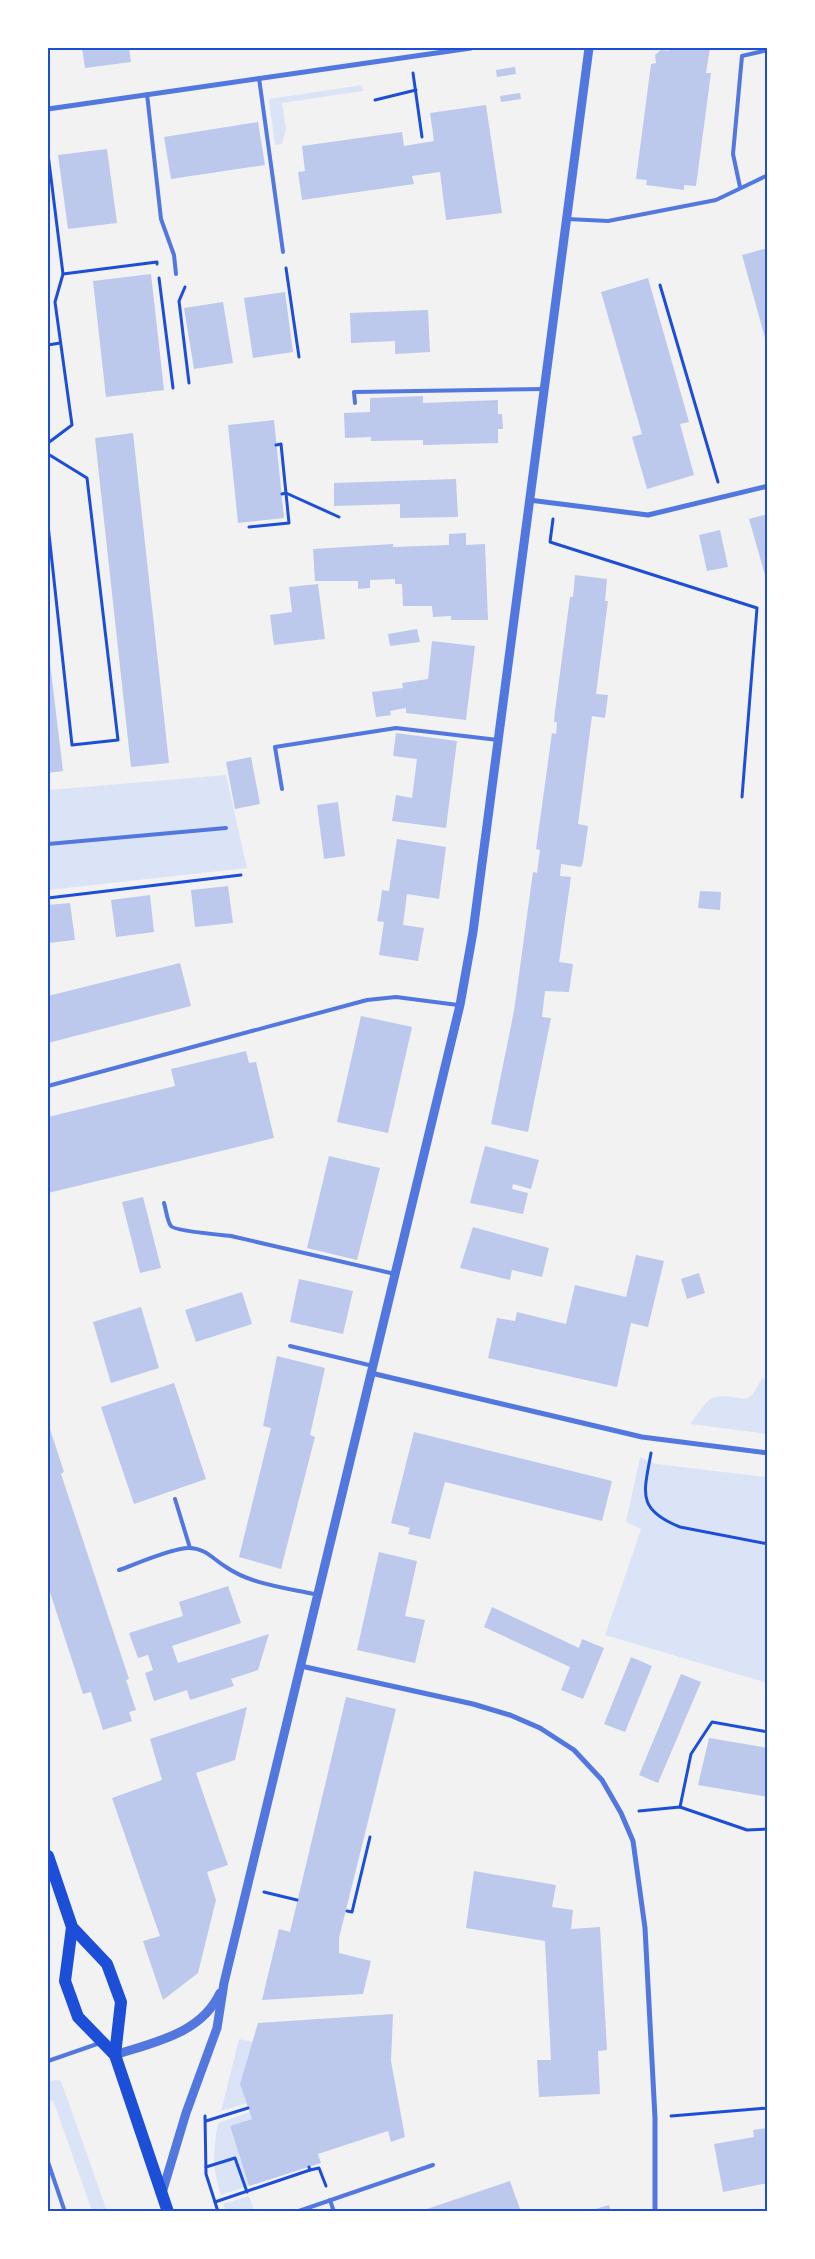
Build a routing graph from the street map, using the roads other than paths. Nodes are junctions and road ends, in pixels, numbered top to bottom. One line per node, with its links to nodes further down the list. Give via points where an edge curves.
1 (470, 48): 4 (street)
2 (589, 48): 9 (street)
3 (768, 50): 8 (lane, via 742,56 733,154)
4 (259, 78): 5 (street); 10 (lane)
5 (146, 94): 6 (street); 11 (lane, via 161,219 174,255)
6 (48, 109)
7 (768, 174): 8 (lane)
8 (740, 187): 9 (lane, via 716,200 652,213 608,221)
9 (565, 219): 12 (street)
10 (284, 252)
11 (176, 274)
12 (544, 388): 13 (lane, via 354,392); 15 (street)
13 (355, 403)
14 (768, 486): 15 (street, via 640,515)
15 (529, 500): 16 (street)
16 (498, 740): 17 (lane, via 396,728 275,747); 20 (street, via 473,932)
17 (282, 789)
18 (226, 828): 19 (lane)
19 (48, 844)
20 (460, 1005): 21 (lane, via 396,998 367,1000); 23 (street)
21 (48, 1086)
22 (164, 1203): 23 (lane, via 171,1226 176,1230 231,1236)
23 (395, 1274): 25 (street)
24 (290, 1346): 25 (lane)
25 (372, 1369): 26 (street, via 654,1439); 30 (street)
26 (768, 1454)
27 (175, 1499): 28 (lane)
28 (190, 1548): 29 (lane); 30 (lane, via 204,1551 236,1574 252,1580)
29 (119, 1570)
30 (318, 1595): 31 (street)
31 (300, 1666): 34 (street); 46 (street, via 510,1715 540,1728 574,1750 602,1780 633,1841 645,1928 655,2118)
32 (48, 1856): 33 (main road)
33 (72, 1928): 35 (main road, via 65,1978 78,2017); 36 (main road, via 107,1964 121,2002)
34 (224, 1983): 36 (street, via 211,2009 194,2025); 40 (street, via 217,2028 186,2113)
35 (102, 2042): 36 (main road); 37 (lane)
36 (115, 2055): 40 (main road)
37 (48, 2061)
38 (48, 2162): 42 (lane)
39 (433, 2165): 41 (lane)
40 (162, 2193): 43 (main road)
41 (330, 2200): 44 (lane); 45 (lane)
42 (65, 2212)
43 (168, 2212)
44 (296, 2212)
45 (334, 2212)
46 (655, 2212)

